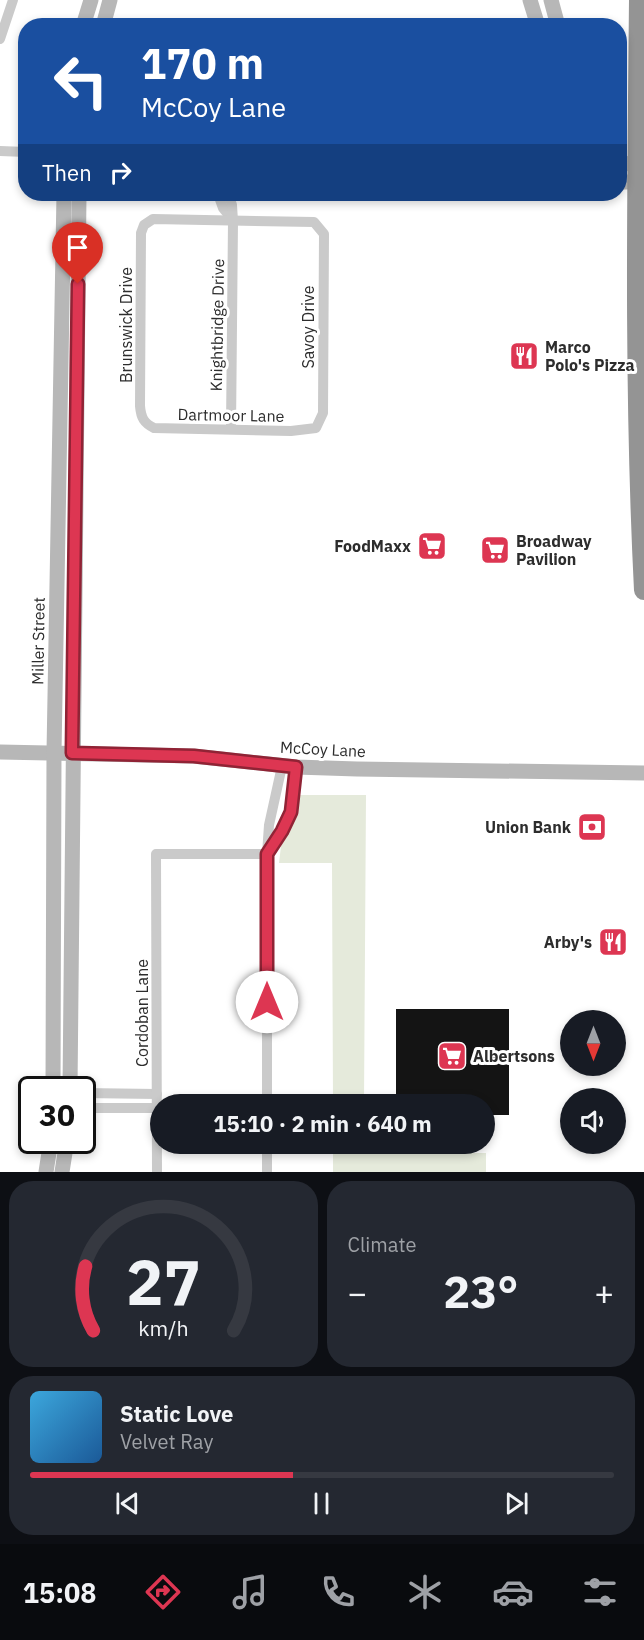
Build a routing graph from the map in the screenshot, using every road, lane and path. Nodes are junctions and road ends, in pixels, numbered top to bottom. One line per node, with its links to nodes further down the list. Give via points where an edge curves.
1 (13, 0): 11 (street)
2 (90, 0): 7 (street)
3 (110, 0): 8 (street)
4 (530, 0): 9 (street)
5 (551, 0): 10 (street)
6 (639, 0): 14 (highway)
7 (85, 18)
8 (105, 18)
9 (536, 18)
10 (556, 18)
11 (0, 39)
12 (0, 151): 13 (street)
13 (18, 152)
14 (634, 172): 23 (highway)
15 (64, 201): 25 (street, Miller Street)
16 (79, 201): 26 (street)
17 (220, 201): 19 (street)
18 (231, 201): 19 (street, Knightbridge Drive)
19 (233, 220): 20 (street, Brunswick Drive, via 153,219 144,225 140,406); 21 (street, Savoy Drive, via 314,222 324,234 323,413); 22 (street, Knightbridge Drive)
20 (146, 424): 22 (street, Dartmoor Lane, via 154,428)
21 (316, 428): 22 (street, Dartmoor Lane)
22 (231, 429)
23 (644, 590)
24 (0, 752): 25 (street, McCoy Lane)
25 (54, 752): 26 (street, McCoy Lane); 30 (street, Miller Street)
26 (72, 753): 27 (street, McCoy Lane, via 194,756); 31 (street)
27 (289, 766): 28 (street, McCoy Lane); 29 (street, via 269,825); 29 (street, via 291,812)
28 (644, 773)
29 (267, 854): 33 (street, Cordoban Lane, via 156,854); 34 (street)
30 (53, 1076)
31 (70, 1076)
32 (96, 1093): 33 (street)
33 (157, 1094)
34 (267, 1094)
35 (96, 1108): 36 (street)
36 (150, 1108)
37 (65, 1154): 40 (street)
38 (157, 1154): 41 (street, Cordoban Lane)
39 (267, 1154): 42 (street)
40 (62, 1172)
41 (157, 1172)
42 (267, 1172)

